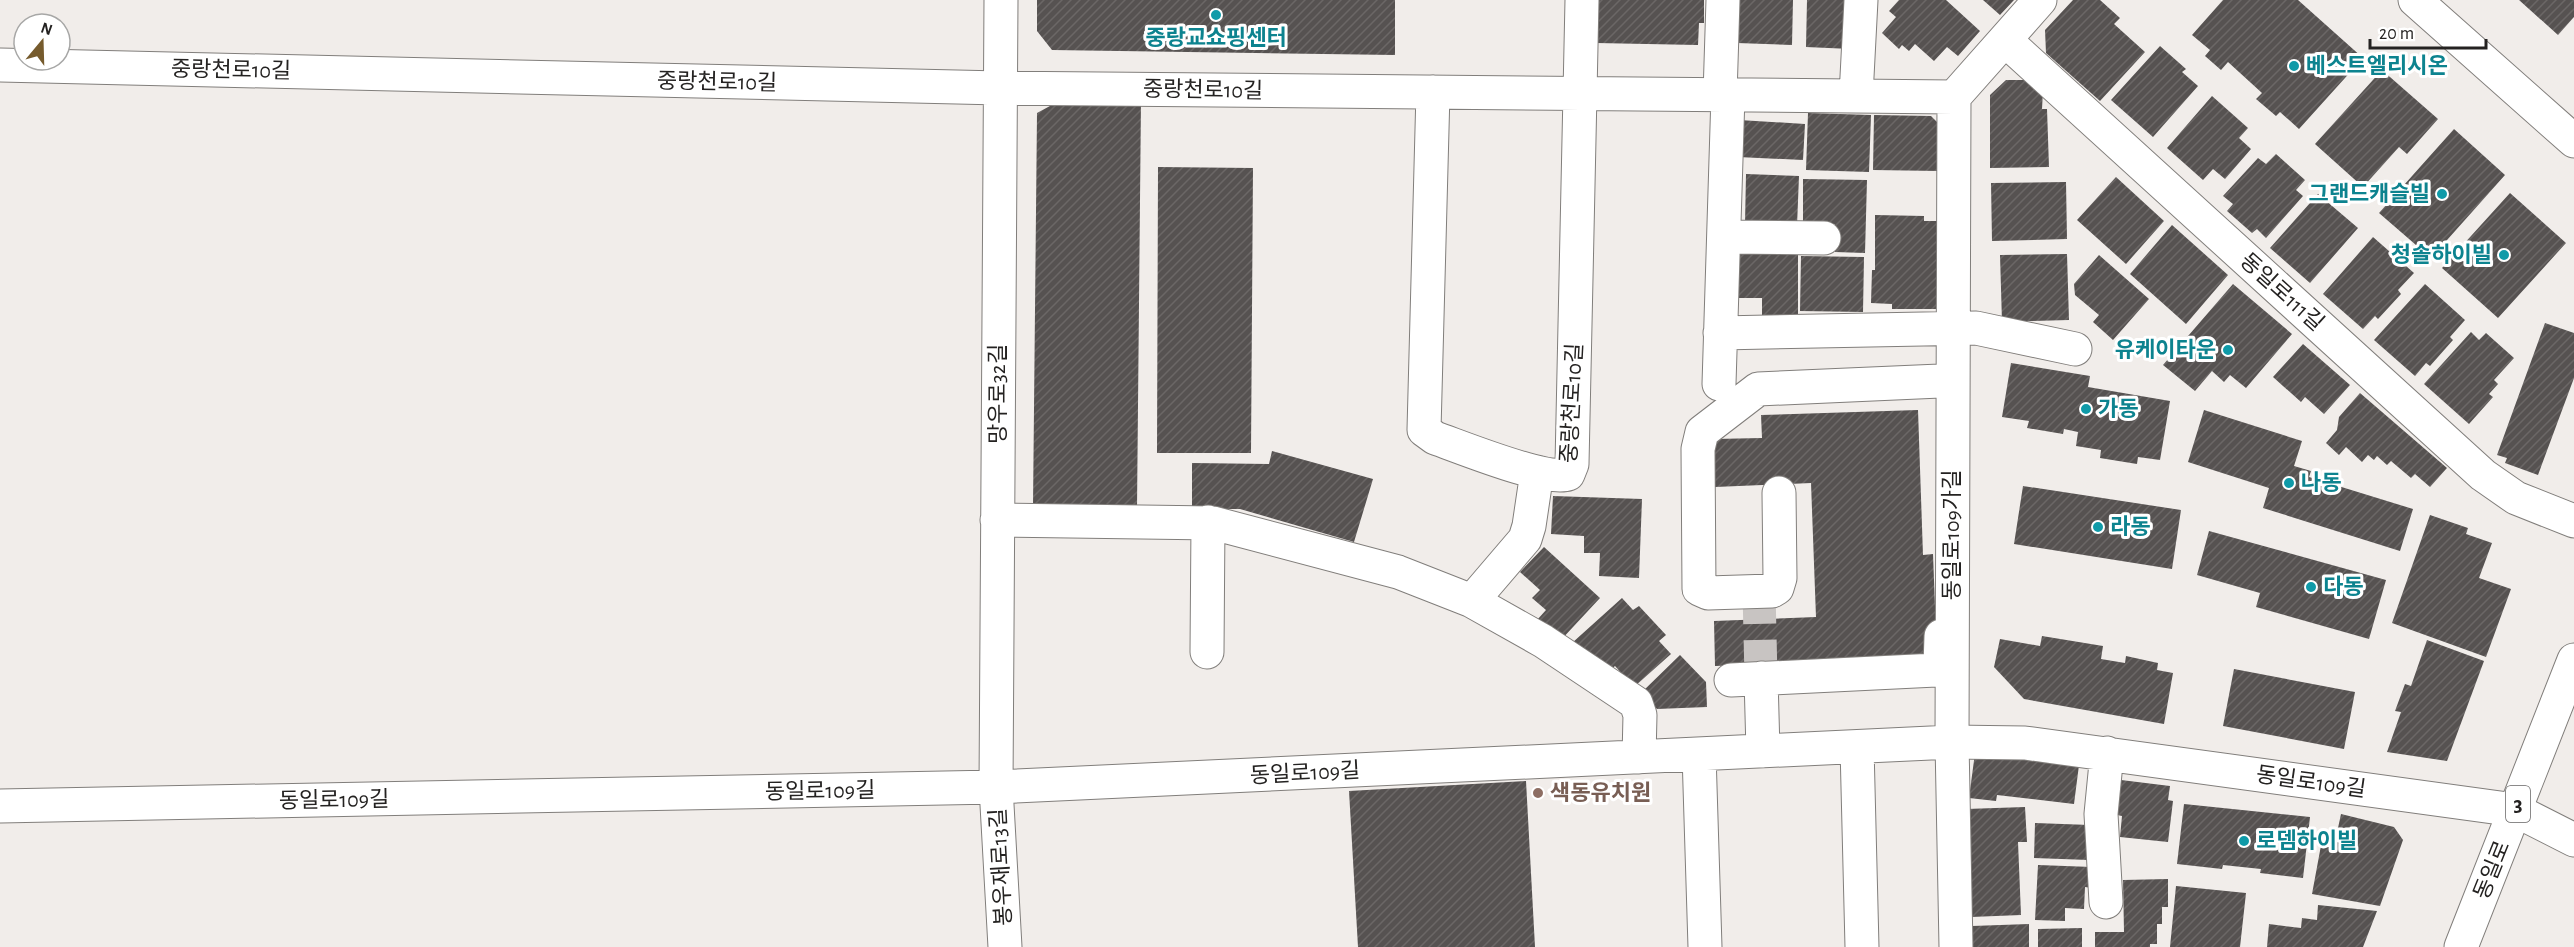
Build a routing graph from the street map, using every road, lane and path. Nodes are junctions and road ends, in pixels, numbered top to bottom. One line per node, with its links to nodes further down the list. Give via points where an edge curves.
1 (1001, 0): 9 (street, 망우로32길)
2 (1582, 0): 11 (street, 중랑천로10길)
3 (1724, 0): 12 (street)
4 (1861, 0): 13 (street)
5 (2040, 0): 7 (street)
6 (2415, 0): 15 (street)
7 (2005, 40): 14 (street); 26 (street, 동일로111길, via 2483,475 2516,498)
8 (0, 65): 9 (street, 중랑천로10길)
9 (1000, 88): 10 (street, 중랑천로10길); 25 (street, 망우로32길)
10 (1433, 92): 11 (street, 중랑천로10길); 23 (street, 중랑천로10길, via 1424,430 1435,438)
11 (1581, 94): 12 (street, 중랑천로10길); 23 (street, 중랑천로10길, via 1572,464 1568,474 1562,476)
12 (1724, 95): 13 (street, 중랑천로10길); 16 (street)
13 (1856, 96): 14 (street, 중랑천로10길)
14 (1954, 97): 18 (street, 동일로109가길)
15 (2574, 141)
16 (1724, 237): 17 (street); 19 (street)
17 (1824, 238)
18 (1952, 328): 19 (street); 20 (street, via 1982,329); 21 (street, 동일로109가길)
19 (1720, 333): 22 (street)
20 (2074, 349)
21 (1946, 381): 24 (street, via 1758,389 1702,432 1698,449 1699,589 1708,592 1777,588); 31 (street, 동일로109가길); 33 (street, via 1940,665 1929,671 1746,679)
22 (1719, 384)
23 (1537, 472): 28 (street, via 1525,539)
24 (1779, 494)
25 (997, 520): 27 (street); 37 (street, 망우로32길)
26 (2574, 521)
27 (1208, 522): 28 (street, via 1411,575); 29 (street)
28 (1472, 601): 36 (street, via 1553,647 1636,703 1640,715)
29 (1208, 652)
30 (2574, 660): 39 (street, 동일로 / 3)
31 (1952, 742): 32 (street, 동일로109길); 34 (street, 동일로109길, via 2043,744); 45 (street)
32 (1857, 747): 33 (street, 동일로109길); 44 (street)
33 (1763, 751): 35 (street, 동일로109길)
34 (2107, 753): 39 (street, 동일로109길); 41 (street, via 2101,814)
35 (1699, 754): 36 (street, 동일로109길); 43 (street)
36 (1639, 757): 37 (street, 동일로109길)
37 (996, 787): 38 (street, 동일로109길); 42 (street, 봉우재로13길)
38 (0, 806)
39 (2515, 810): 40 (street, 동일로109길); 46 (street, 동일로 / 3)
40 (2574, 840)
41 (2106, 902)
42 (1005, 947)
43 (1705, 947)
44 (1862, 947)
45 (1956, 947)
46 (2461, 947)

